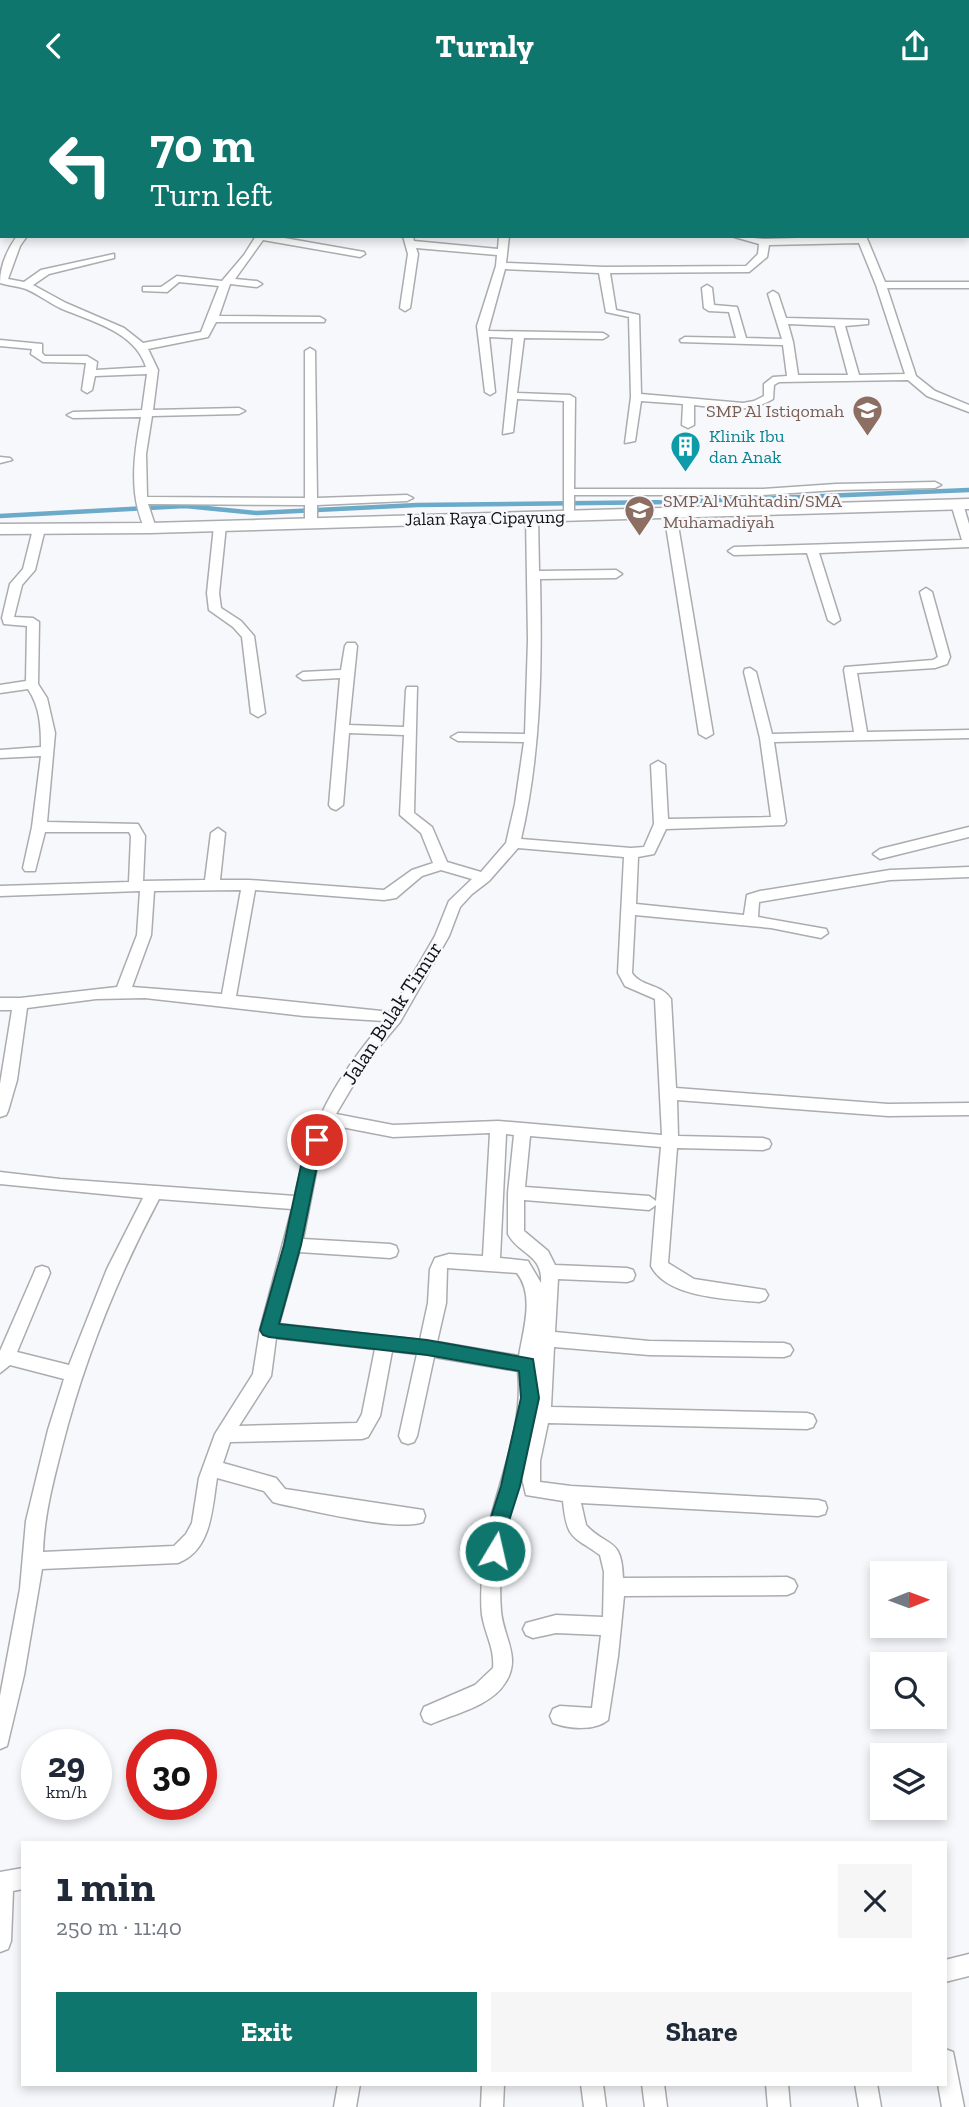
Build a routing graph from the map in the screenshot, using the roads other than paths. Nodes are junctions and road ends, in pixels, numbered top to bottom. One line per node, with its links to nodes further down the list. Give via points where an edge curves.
1 (20, 238): 12 (street)
2 (260, 238): 16 (street)
3 (267, 238): 10 (street)
4 (504, 238): 9 (street)
5 (745, 238): 8 (street)
6 (861, 238): 8 (street); 19 (street)
7 (409, 240): 9 (street); 24 (street, via 412,268)
8 (764, 242): 14 (street, via 762,257 749,269)
9 (501, 252): 13 (street)
10 (360, 254)
11 (110, 256): 18 (street, via 52,269)
12 (5, 258): 15 (street)
13 (501, 267): 14 (street); 30 (street)
14 (604, 270): 47 (street, via 611,311 634,315)
15 (1, 281): 18 (street)
16 (226, 282): 17 (street); 22 (street, via 177,279 163,289); 25 (street)
17 (257, 283)
18 (26, 285): 37 (street, via 103,320)
19 (881, 285): 20 (street); 42 (street)
20 (969, 285)
21 (707, 288): 34 (street, via 709,308 733,309)
22 (147, 289)
23 (774, 294): 27 (street)
24 (405, 308)
25 (213, 319): 26 (street); 37 (street, via 204,335)
26 (320, 320)
27 (783, 321): 29 (street); 35 (street)
28 (864, 322): 29 (street)
29 (839, 323): 41 (street)
30 (483, 334): 31 (street); 45 (street)
31 (519, 334): 32 (street); 46 (street)
32 (603, 336)
33 (685, 341): 34 (street)
34 (742, 341): 35 (street)
35 (788, 342): 43 (street)
36 (0, 343): 40 (street, via 38,346 36,354 43,359 87,359 92,362)
37 (139, 347): 39 (street)
38 (310, 351): 63 (street)
39 (153, 370): 40 (street); 51 (street)
40 (92, 373): 44 (street)
41 (854, 377): 42 (street); 43 (street)
42 (911, 377): 49 (street, via 930,395)
43 (793, 379): 48 (street, via 769,384 769,397 757,404)
44 (87, 390)
45 (490, 392)
46 (512, 396): 54 (street); 57 (street, via 570,398)
47 (636, 397): 48 (street); 55 (street)
48 (689, 401): 53 (street)
49 (969, 409)
50 (239, 411): 51 (street)
51 (147, 414): 52 (street); 60 (street, via 141,455)
52 (74, 415)
53 (688, 425)
54 (507, 432)
55 (629, 441)
56 (935, 485): 59 (street, via 835,487)
57 (568, 495): 61 (street); 64 (street)
58 (407, 498): 63 (street)
59 (765, 501): 61 (main road, Jalan Raya Cipayung); 62 (main road, Jalan Raya Cipayung)
60 (142, 504): 63 (street); 67 (street)
61 (663, 504): 64 (main road, Jalan Raya Cipayung); 88 (street)
62 (963, 504): 70 (street)
63 (310, 512): 65 (main road, Jalan Raya Cipayung); 66 (main road, Jalan Raya Cipayung)
64 (568, 514): 65 (main road, Jalan Raya Cipayung)
65 (532, 517): 74 (street, Jalan Bulak Timur)
66 (220, 526): 67 (main road, Jalan Raya Cipayung); 85 (street, via 215,610 248,636)
67 (150, 528): 69 (main road, Jalan Raya Cipayung)
68 (0, 529): 69 (main road, Jalan Raya Cipayung)
69 (38, 529): 76 (street, via 29,570 16,584)
70 (969, 543): 71 (street)
71 (812, 549): 72 (street); 77 (street)
72 (734, 551)
73 (616, 574): 74 (street)
74 (533, 575): 92 (street, Jalan Bulak Timur)
75 (926, 592): 90 (street, via 944,657 935,664 850,670)
76 (4, 619): 82 (street, via 33,622)
77 (834, 620)
78 (351, 646): 80 (street)
79 (750, 672): 93 (street)
80 (347, 674): 81 (street); 86 (street)
81 (303, 676)
82 (32, 684): 83 (street); 94 (street, via 40,692)
83 (0, 689)
84 (412, 690): 87 (street)
85 (258, 713)
86 (344, 729): 87 (street); 97 (street)
87 (410, 731): 105 (street, via 407,815 427,830)
88 (706, 734)
89 (969, 734): 90 (street)
90 (861, 735): 93 (street)
91 (458, 737): 92 (street)
92 (529, 738): 102 (street, Jalan Bulak Timur)
93 (767, 738): 98 (street, via 779,822)
94 (47, 751): 95 (street); 99 (street)
95 (0, 754)
96 (657, 765): 98 (street)
97 (336, 805)
98 (661, 824): 103 (street, via 649,851)
99 (40, 827): 106 (street); 109 (street, via 133,827 138,836)
100 (969, 832): 104 (street)
101 (218, 833): 110 (street)
102 (513, 843): 103 (street); 108 (street, Jalan Bulak Timur)
103 (631, 853): 113 (street)
104 (880, 854)
105 (442, 866): 108 (street); 111 (street, via 418,873 384,895)
106 (30, 868)
107 (969, 872): 114 (street, via 890,875 761,896 752,899)
108 (484, 878): 120 (street, Jalan Bulak Timur, via 454,905 442,936)
109 (141, 885): 110 (street); 112 (street); 116 (street, via 144,935)
110 (212, 885): 111 (street)
111 (249, 885): 117 (street)
112 (0, 891)
113 (630, 909): 114 (street); 122 (street, via 625,973 630,982 663,996)
114 (751, 921): 115 (street)
115 (821, 933)
116 (123, 992): 117 (street); 119 (street)
117 (228, 1000): 120 (street)
118 (0, 1004): 119 (street)
119 (20, 1004): 121 (street)
120 (395, 1018): 125 (street, Jalan Bulak Timur, via 363,1056)
121 (3, 1093): 124 (street)
122 (668, 1093): 123 (street, via 888,1110); 128 (street)
123 (969, 1109)
124 (0, 1111)
125 (325, 1118): 126 (street, via 393,1131); 133 (street, Jalan Bulak Timur)
126 (498, 1127): 127 (street); 137 (street)
127 (523, 1128): 128 (street); 132 (street)
128 (670, 1142): 129 (street); 141 (street, via 659,1266 685,1284)
129 (763, 1144)
130 (0, 1178): 131 (street)
131 (154, 1192): 133 (street); 149 (street, via 96,1308)
132 (516, 1193): 134 (street); 138 (street, via 517,1237 542,1256)
133 (300, 1203): 135 (street, Jalan Bulak Timur)
134 (649, 1203)
135 (293, 1245): 136 (street); 142 (street, Jalan Bulak Timur)
136 (390, 1251)
137 (491, 1263): 145 (street, via 441,1263); 148 (street, via 522,1266 530,1273 534,1329)
138 (550, 1272): 140 (street); 143 (street)
139 (42, 1273): 147 (street)
140 (627, 1275)
141 (759, 1295)
142 (269, 1330): 144 (street); 152 (street, Jalan Bulak Timur, via 262,1376)
143 (546, 1339): 146 (street, via 649,1348); 150 (street)
144 (385, 1343): 145 (street); 152 (street, via 371,1416 362,1431)
145 (427, 1348): 148 (street); 153 (street)
146 (784, 1350)
147 (3, 1361): 149 (street)
148 (527, 1365): 163 (street, via 530,1398 496,1530 491,1616 502,1670 483,1690)
149 (75, 1374): 158 (street, via 49,1458)
150 (541, 1415): 151 (street); 155 (street, via 531,1486 538,1491)
151 (807, 1421)
152 (223, 1434): 154 (street, Jalan Bulak Timur)
153 (408, 1436)
154 (212, 1468): 157 (street, via 270,1484 280,1496); 158 (street, Jalan Bulak Timur, via 201,1523 193,1540 178,1554)
155 (571, 1494): 156 (street); 159 (street, via 582,1535 608,1550)
156 (818, 1508)
157 (416, 1516)
158 (33, 1561): 165 (street, via 22,1640)
159 (614, 1587): 160 (street); 161 (street)
160 (787, 1587)
161 (610, 1626): 162 (street, via 556,1624); 164 (street, via 601,1713 595,1718)
162 (533, 1629)
163 (431, 1714)
164 (560, 1716)
165 (0, 1739)
166 (9, 1881): 167 (street)
167 (0, 1941)
168 (969, 1965): 169 (street)
169 (947, 1970)
170 (947, 2072): 183 (street)
171 (349, 2086): 177 (street)
172 (493, 2086): 178 (street)
173 (592, 2086): 179 (street)
174 (653, 2086): 180 (street)
175 (777, 2086): 181 (street)
176 (866, 2086): 182 (street)
177 (345, 2107)
178 (492, 2107)
179 (595, 2107)
180 (656, 2107)
181 (779, 2107)
182 (870, 2107)
183 (953, 2107)

